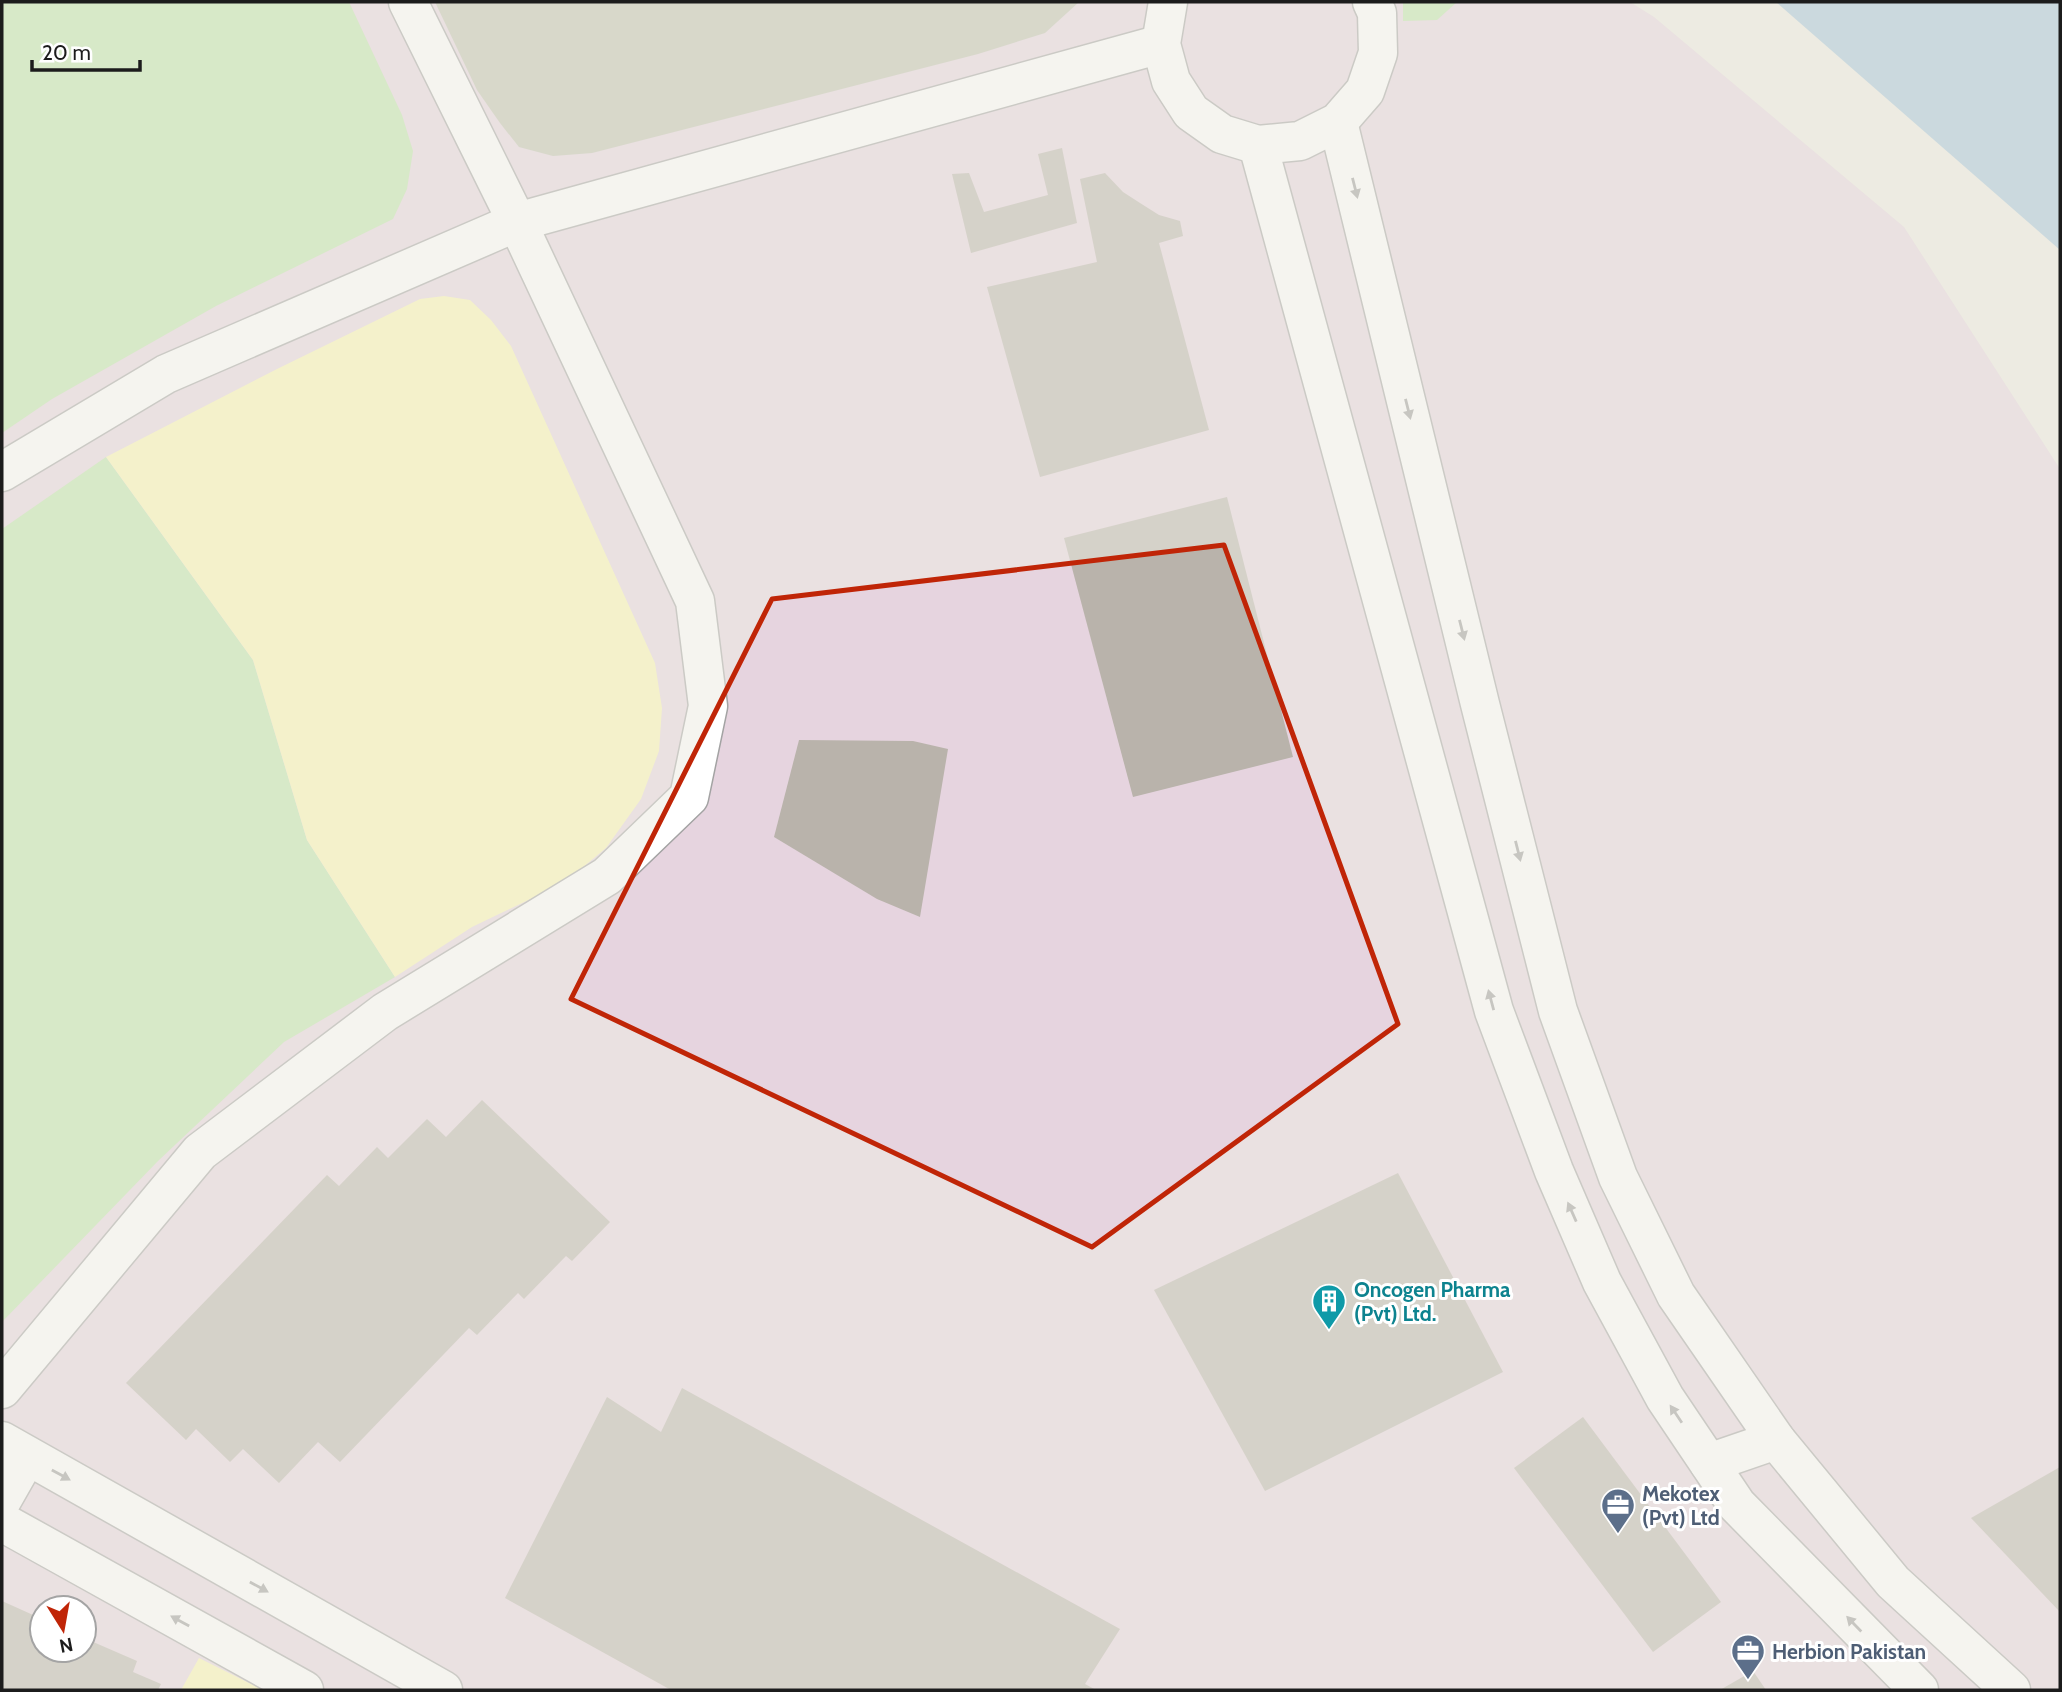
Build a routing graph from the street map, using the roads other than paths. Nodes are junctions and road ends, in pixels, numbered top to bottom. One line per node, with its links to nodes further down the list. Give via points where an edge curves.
1 (408, 2): 7 (lane)
2 (1168, 2): 4 (lane)
3 (1373, 2): 5 (lane, via 1378,53 1365,91)
4 (1161, 44): 6 (lane, via 1171,81 1191,112 1222,134); 7 (lane)
5 (1338, 122): 6 (lane, via 1300,141); 10 (lane, one-way to 10, via 1558,1011 1618,1177 1670,1283)
6 (1258, 145): 12 (lane, one-way to 6, via 1665,1398 1602,1282 1494,1011)
7 (517, 222): 8 (lane, via 166,374); 9 (lane, via 695,601 708,706 689,796 607,876 384,1012 200,1152)
8 (2, 472)
9 (2, 1388)
10 (1776, 1440): 12 (lane); 18 (lane, via 1893,1582)
11 (15, 1449): 13 (lane); 16 (lane, one-way to 16)
12 (1709, 1462): 17 (lane, one-way to 12, via 1737,1505)
13 (2, 1500)
14 (2, 1522): 15 (lane, one-way to 14)
15 (304, 1690)
16 (443, 1690)
17 (1919, 1690)
18 (2011, 1690)

